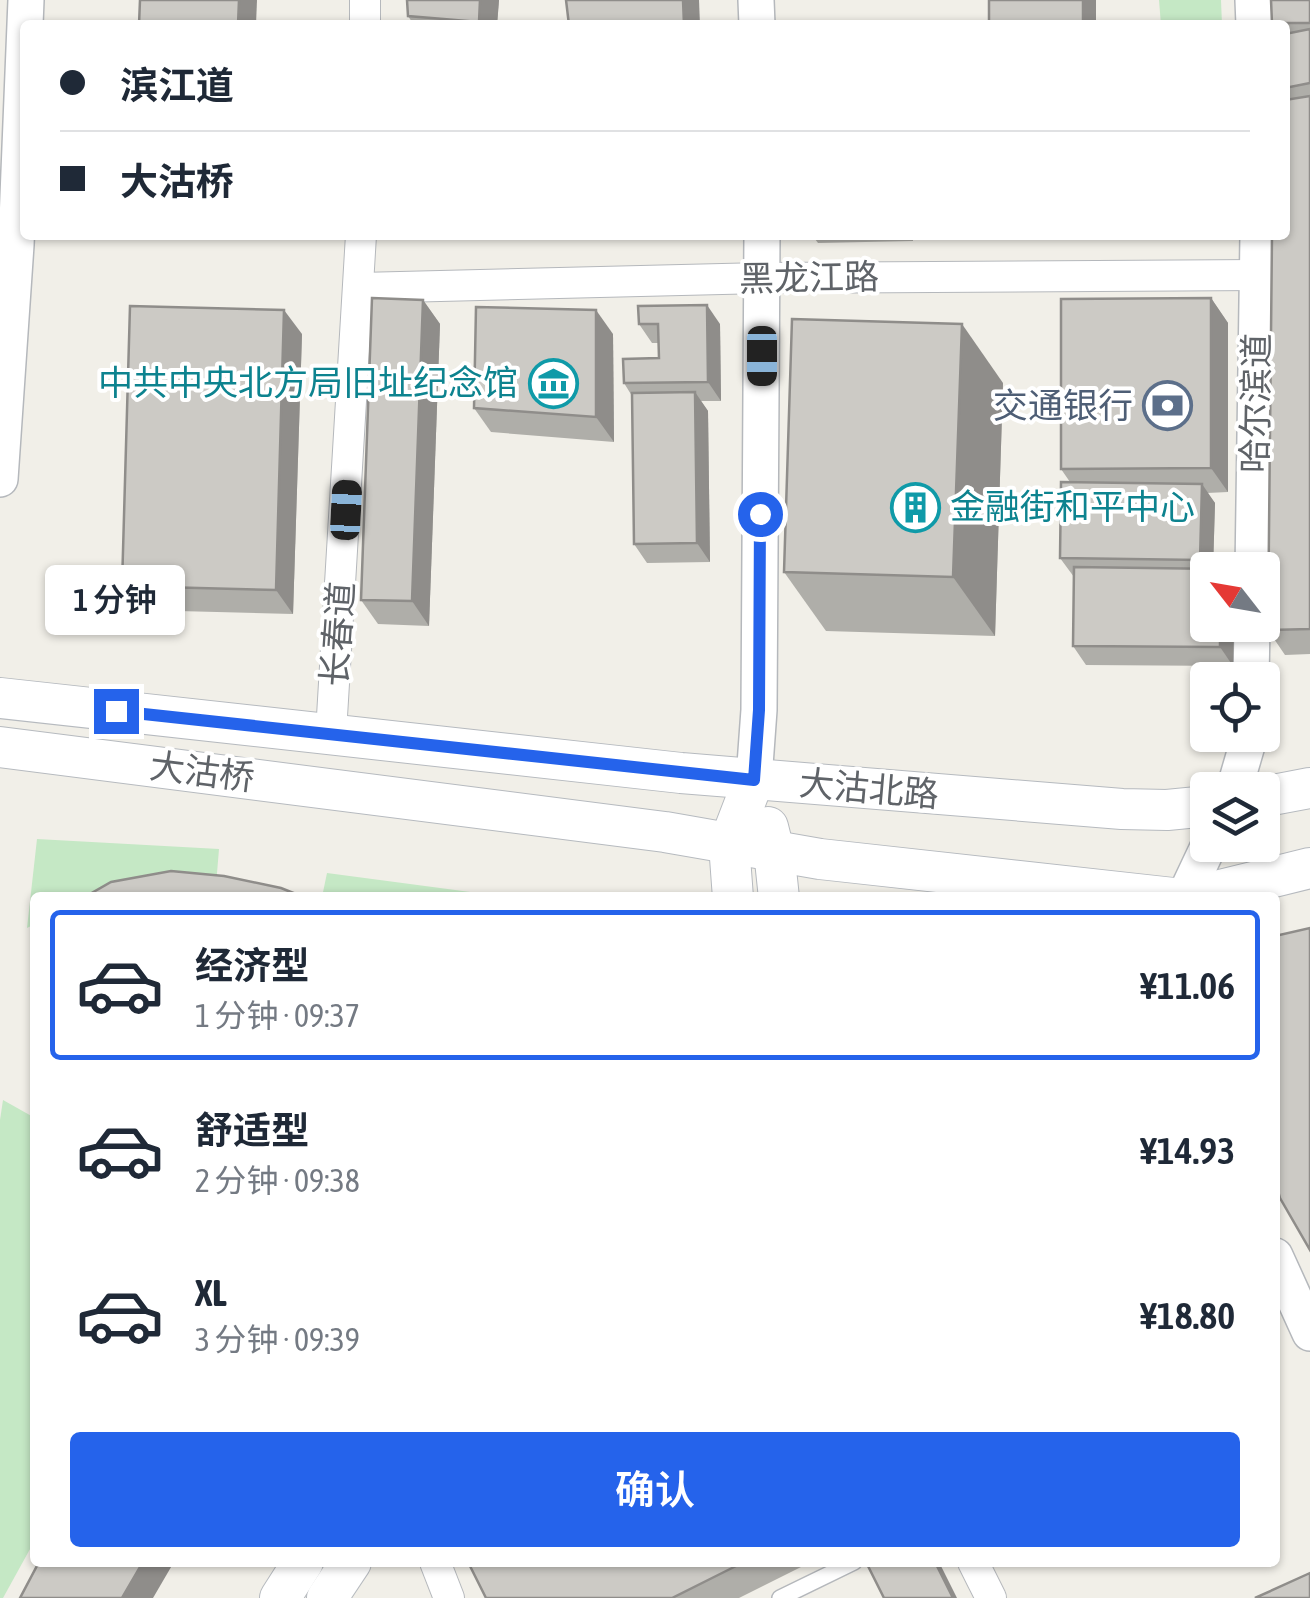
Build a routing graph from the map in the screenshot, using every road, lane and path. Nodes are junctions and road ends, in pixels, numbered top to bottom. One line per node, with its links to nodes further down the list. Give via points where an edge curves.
1 (20, 147): 8 (street)
2 (361, 240): 7 (street, 长春道)
3 (762, 240): 6 (street)
4 (1258, 240): 5 (street, 哈尔滨道)
5 (1259, 275): 6 (street, 黑龙江路); 9 (street, 哈尔滨道)
6 (763, 278): 7 (street, 黑龙江路); 13 (street)
7 (360, 288): 11 (street, 长春道)
8 (0, 480)
9 (1253, 552)
10 (0, 698): 11 (main road, 大沽桥)
11 (312, 731): 13 (main road, 大沽北路)
12 (0, 748): 14 (main road, 大沽桥)
13 (754, 780): 17 (main road, 大沽北路, via 1122,809); 18 (main road); 19 (main road)
14 (286, 782): 18 (main road, 大沽北路)
15 (1310, 788): 16 (main road)
16 (1280, 794)
17 (1190, 808)
18 (729, 844): 19 (main road, 大沽北路); 22 (main road)
19 (774, 850): 23 (main road); 24 (main road, 大沽北路)
20 (1202, 862): 25 (street)
21 (1310, 868): 26 (main road)
22 (733, 892)
23 (778, 892)
24 (1119, 892)
25 (1189, 892)
26 (1211, 892)
27 (1280, 1267): 28 (street)
28 (1310, 1333)
29 (300, 1567): 35 (main road)
30 (348, 1567): 36 (main road)
31 (428, 1567): 37 (lane)
32 (437, 1567): 38 (street)
33 (844, 1567): 39 (lane)
34 (975, 1567): 40 (street)
35 (280, 1598)
36 (327, 1598)
37 (435, 1598)
38 (449, 1598)
39 (780, 1598)
40 (990, 1598)

